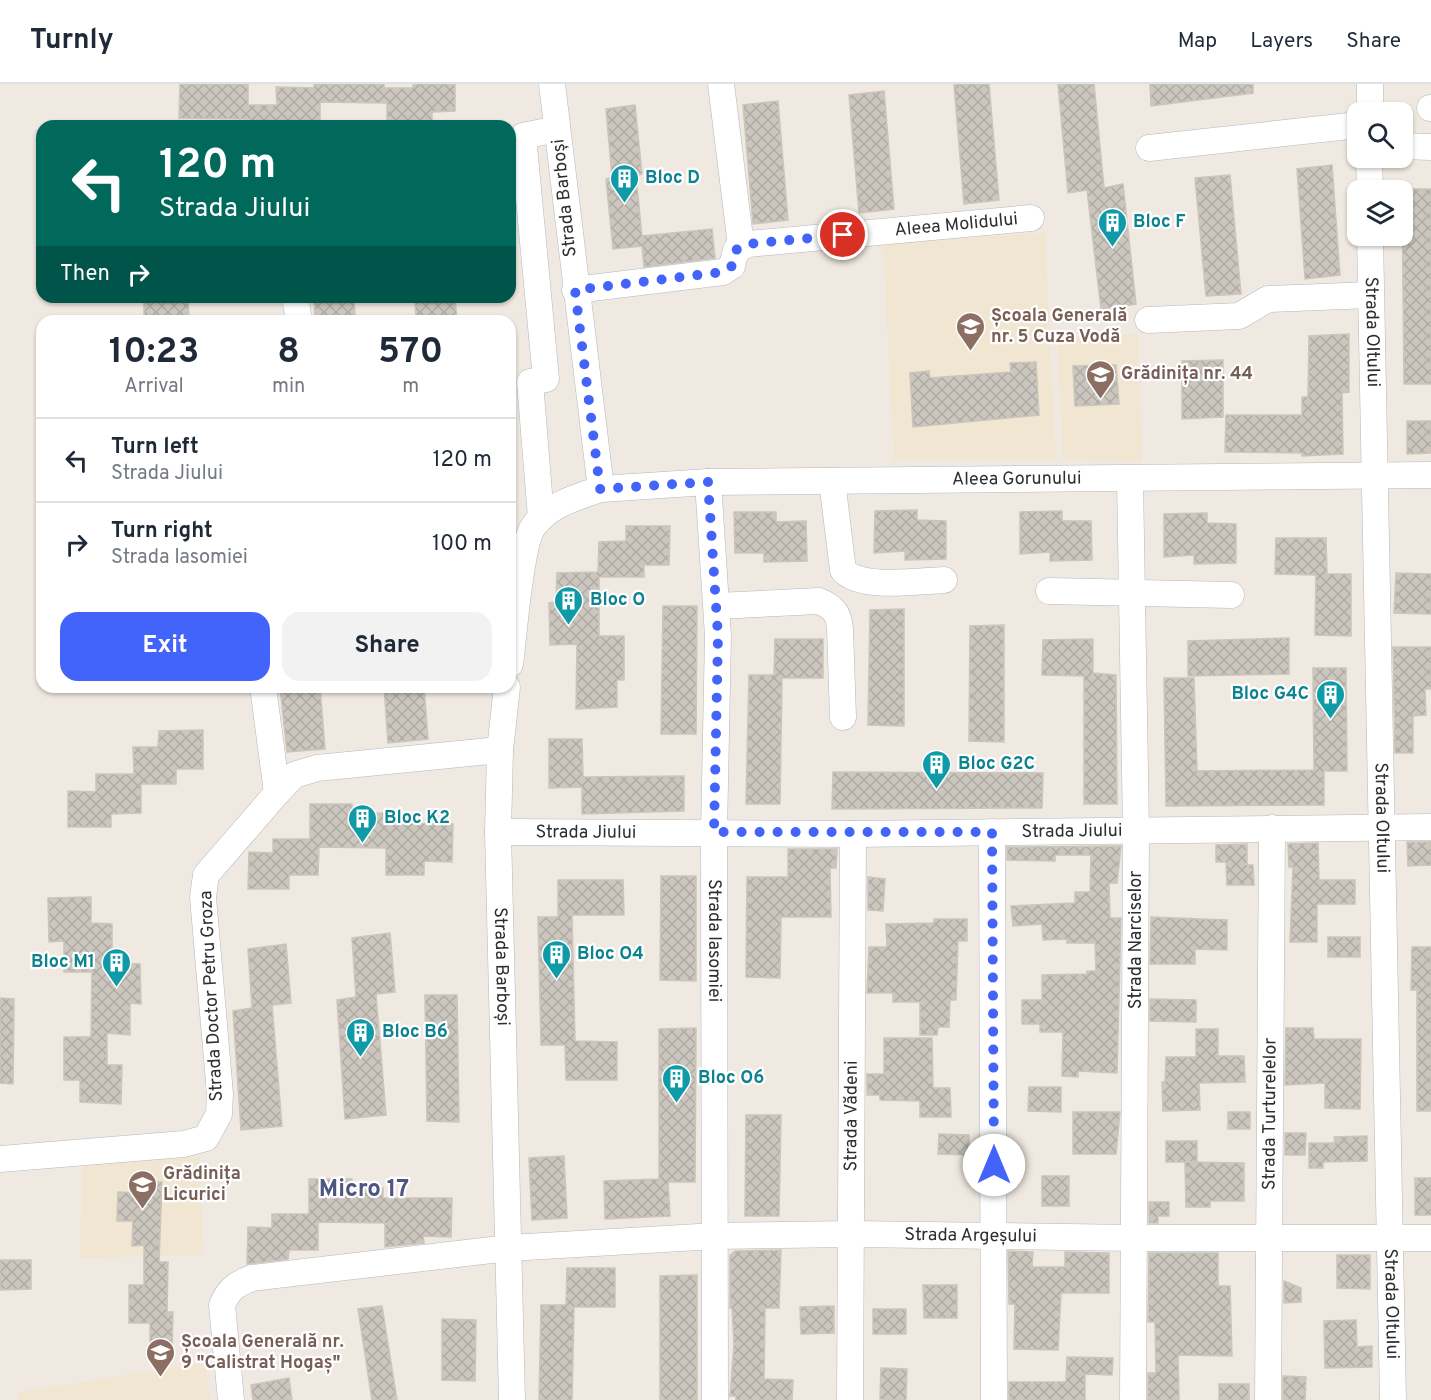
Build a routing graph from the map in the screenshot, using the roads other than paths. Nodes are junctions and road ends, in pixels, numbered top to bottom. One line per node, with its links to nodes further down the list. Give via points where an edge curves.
1 (552, 84): 6 (street, Strada Barboși)
2 (721, 84): 11 (street)
3 (1370, 84): 4 (street)
4 (1370, 102)
5 (1347, 125): 9 (street)
6 (557, 129): 13 (street, Strada Barboși); 16 (street, via 523,136 546,379)
7 (1413, 147): 8 (street)
8 (1431, 147)
9 (1149, 148)
10 (1031, 218): 11 (street, Aleea Molidului)
11 (741, 246): 13 (street, via 730,270 723,272)
12 (1370, 246): 14 (street, Strada Oltului)
13 (575, 290): 22 (street, Strada Barboși)
14 (1370, 295): 15 (street, via 1268,299 1239,316); 17 (street, Strada Oltului)
15 (1148, 320)
16 (520, 383): 23 (street)
17 (1373, 475): 18 (street, Aleea Gorunului); 19 (street, Aleea Gorunului); 37 (street, Strada Oltului)
18 (1431, 475)
19 (1131, 480): 20 (street, Aleea Gorunului); 26 (street, Strada Narciselor)
20 (832, 481): 21 (street, Aleea Gorunului); 24 (street, via 843,570 851,579)
21 (708, 482): 22 (street, Aleea Gorunului); 28 (street, Strada Iasomiei)
22 (600, 489): 23 (street, via 565,502)
23 (541, 518): 29 (street, via 531,529 524,556)
24 (944, 580)
25 (1049, 591): 26 (street)
26 (1130, 592): 27 (street); 38 (street, Strada Narciselor)
27 (1231, 595)
28 (717, 606): 32 (street, via 819,601 832,607 839,616); 40 (street, Strada Iasomiei)
29 (516, 618)
30 (264, 693): 34 (street)
31 (506, 693): 33 (street, Strada Barboși)
32 (843, 717)
33 (500, 750): 34 (street, Strada Doctor Petru Groza, via 317,768 294,775); 39 (street, Strada Barboși)
34 (277, 793): 43 (street, Strada Doctor Petru Groza, via 206,875 203,897 220,1094 214,1128 206,1138 184,1144)
35 (1431, 827): 37 (street, Strada Jiului)
36 (1272, 828): 37 (street, Strada Jiului); 38 (street, Strada Jiului); 48 (street, Strada Turturelelor)
37 (1382, 828): 49 (street, Strada Oltului)
38 (1136, 830): 41 (street, Strada Jiului); 47 (street, Strada Narciselor)
39 (498, 832): 40 (street, Strada Jiului); 51 (street, Strada Barboși)
40 (714, 832): 42 (street, Strada Jiului); 45 (street, Strada Iasomiei)
41 (992, 832): 42 (street, Strada Jiului); 46 (street)
42 (853, 834): 44 (street, Strada Vădeni)
43 (0, 1159)
44 (852, 1234): 45 (street, Strada Argeșului); 46 (street, Strada Argeșului); 55 (street, Strada Vădeni)
45 (716, 1236): 51 (street, Strada Argeșului); 54 (street, Strada Iasomiei)
46 (994, 1236): 47 (street, Strada Argeșului); 56 (street)
47 (1135, 1238): 48 (street, Strada Argeșului); 57 (street, Strada Narciselor)
48 (1270, 1238): 49 (street, Strada Argeșului); 58 (street, Strada Turturelelor)
49 (1389, 1238): 50 (street, Strada Argeșului); 59 (street, Strada Oltului)
50 (1431, 1238)
51 (509, 1248): 52 (street, via 252,1278 236,1284 222,1305); 53 (street, Strada Barboși)
52 (231, 1400)
53 (512, 1400)
54 (715, 1400)
55 (850, 1400)
56 (994, 1400)
57 (1133, 1400)
58 (1268, 1400)
59 (1392, 1400)

